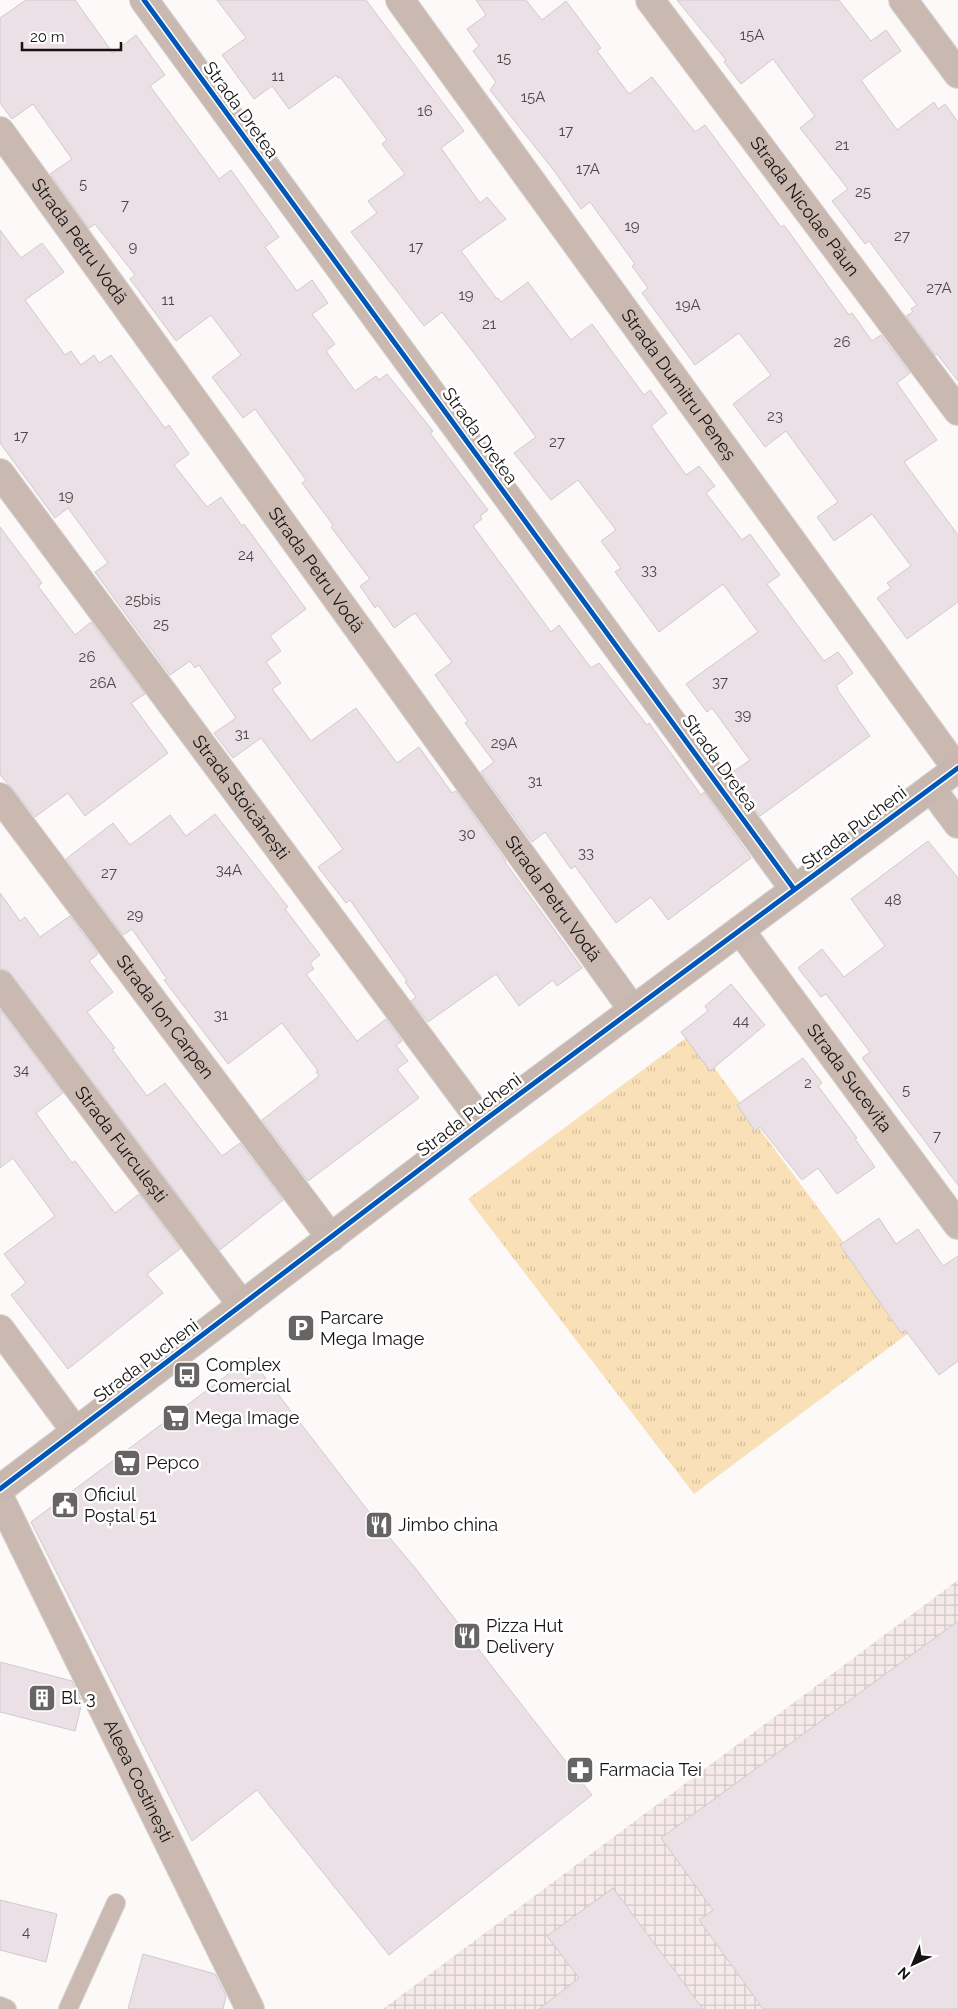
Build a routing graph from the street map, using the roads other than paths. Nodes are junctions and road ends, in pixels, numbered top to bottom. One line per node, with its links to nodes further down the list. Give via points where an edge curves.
1 (144, 0): 13 (street, Strada Dretea)
2 (400, 0): 9 (street, Strada Dumitru Peneș)
3 (650, 0): 7 (street, Strada Nicolae Păun)
4 (903, 0): 5 (street)
5 (958, 74)
6 (0, 131): 16 (street, Strada Petru Vodă)
7 (958, 411)
8 (0, 473): 17 (street, Strada Stoicănești)
9 (957, 769): 10 (street, Strada Pucheni)
10 (931, 788): 12 (street); 13 (street, Strada Pucheni)
11 (0, 796): 19 (street, Strada Ion Carpen)
12 (958, 824)
13 (794, 889): 14 (street, Strada Pucheni)
14 (740, 930): 16 (street, Strada Pucheni); 18 (street, Strada Sucevița)
15 (0, 984): 20 (street, Strada Furculești)
16 (633, 1010): 17 (street, Strada Pucheni)
17 (482, 1122): 19 (street, Strada Pucheni)
18 (958, 1225)
19 (331, 1238): 20 (street, Strada Pucheni)
20 (242, 1305): 22 (street, Strada Pucheni)
21 (0, 1329): 22 (street)
22 (76, 1432): 23 (street, Strada Pucheni)
23 (0, 1489)
24 (0, 1498): 29 (street, Aleea Costinești)
25 (116, 1903): 28 (lane)
26 (0, 2006): 27 (lane)
27 (7, 2009)
28 (68, 2009)
29 (250, 2009)

